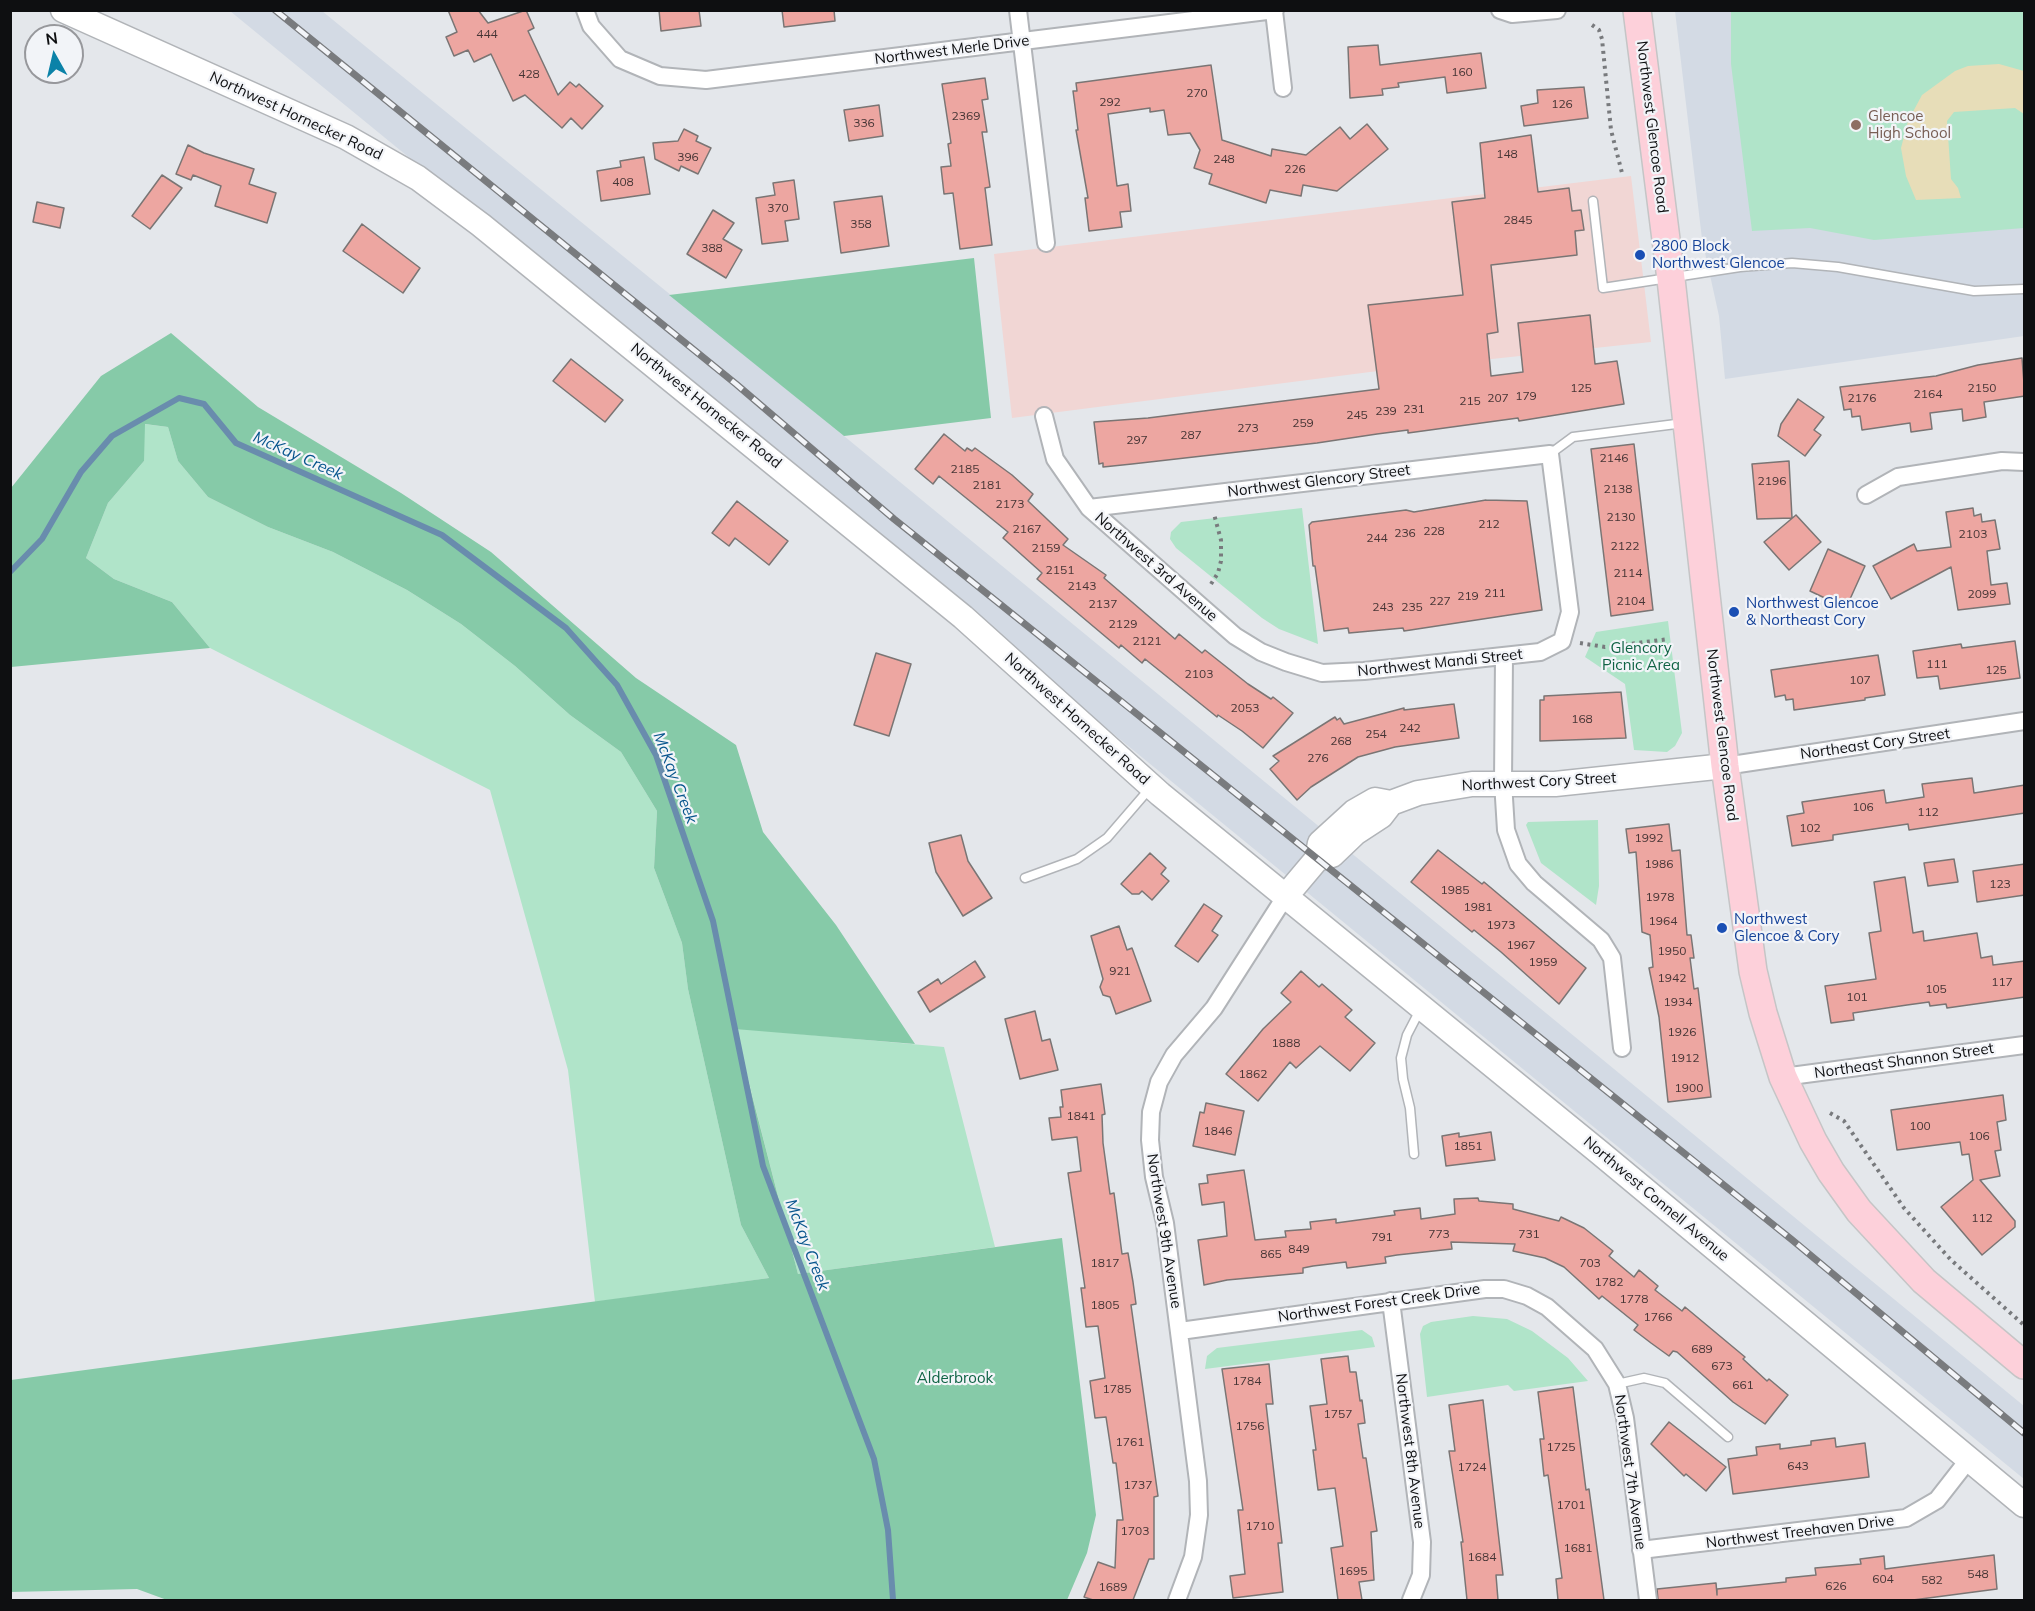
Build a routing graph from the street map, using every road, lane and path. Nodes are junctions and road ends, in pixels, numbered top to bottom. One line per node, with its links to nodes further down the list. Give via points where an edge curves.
1 (63, 10): 33 (street, Northwest Hornecker Road, via 322,125 394,163 441,194 963,617)
2 (585, 10): 11 (street, Northwest Merle Drive, via 591,26 620,59 660,76 706,80)
3 (1018, 10): 11 (street)
4 (1500, 10): 5 (street, via 1512,14)
5 (1557, 10)
6 (1637, 10): 16 (main road, Northwest Glencoe Road)
7 (1275, 11): 11 (street, Northwest Merle Drive); 12 (street, Northwest Merle Drive)
8 (1600, 24): 10 (path)
9 (1592, 25): 10 (path)
10 (1599, 30): 13 (path, via 1611,130)
11 (1021, 41): 15 (street)
12 (1283, 88)
13 (1622, 173)
14 (1593, 201): 16 (lane, via 1603,288)
15 (1046, 243)
16 (1671, 279): 17 (lane, via 1792,263 1838,267 1974,291); 19 (main road, Northwest Glencoe Road)
17 (2025, 289)
18 (1044, 416): 23 (street, Northwest 3rd Avenue, via 1055,459)
19 (1687, 422): 20 (lane, via 1573,437); 31 (main road, Northwest Glencoe Road)
20 (1550, 454): 23 (street, Northwest Glencory Street); 28 (street, Northwest Mandi Street, via 1570,612 1562,641 1540,652)
21 (2025, 462): 22 (street, via 2002,461 1898,477)
22 (1866, 495)
23 (1089, 508): 29 (street, Northwest 3rd Avenue, via 1235,636 1261,652)
24 (1214, 514): 25 (path, via 1221,540 1221,561)
25 (1211, 584)
26 (1669, 639): 27 (path, via 1605,646)
27 (1580, 643)
28 (1503, 657): 29 (street, Northwest Mandi Street, via 1364,671); 32 (street)
29 (1315, 671)
30 (2025, 722): 31 (street, Northeast Cory Street)
31 (1725, 766): 32 (street, Northwest Cory Street, via 1565,783); 39 (main road, Northwest Glencoe Road, via 1753,971)
32 (1503, 782): 35 (street, Northwest Cory Street, via 1436,789 1391,803 1376,800 1354,812 1320,843 1317,859); 38 (street, via 1506,830 1518,864 1534,883 1600,940 1612,958)
33 (1151, 786): 34 (lane, via 1107,838 1077,859); 35 (street, Northwest Hornecker Road)
34 (1025, 878)
35 (1285, 897): 36 (street, Northwest Connell Avenue); 45 (street, Northwest 9th Avenue, via 1214,1008 1174,1055 1159,1082 1151,1112 1154,1177 1165,1223)
36 (1421, 1008): 41 (lane, via 1401,1058); 49 (street, Northwest Connell Avenue)
37 (2025, 1045): 39 (street, Northeast Shannon Street)
38 (1622, 1048)
39 (1783, 1077): 46 (main road, Northwest Glencoe Road, via 1813,1141 1859,1211 1924,1281)
40 (1830, 1113): 44 (path, via 1844,1121 1904,1208 1935,1242)
41 (1414, 1154)
42 (1391, 1301): 43 (street, Northwest Forest Creek Drive, via 1504,1289 1527,1296); 45 (street, Northwest Forest Creek Drive); 53 (street, Northwest 8th Avenue, via 1422,1542 1421,1575)
43 (1569, 1324): 47 (street, Northwest 7th Avenue, via 1595,1349)
44 (2025, 1325)
45 (1180, 1331): 52 (street, Northwest 9th Avenue, via 1199,1515 1193,1557)
46 (2025, 1365)
47 (1617, 1384): 48 (lane, via 1644,1378 1665,1383); 51 (street, Northwest 7th Avenue, via 1626,1418)
48 (1728, 1437)
49 (1969, 1459): 50 (street, Northwest Connell Avenue); 51 (street, Northwest Treehaven Drive, via 1937,1500 1906,1518)
50 (2025, 1505)
51 (1641, 1550): 54 (street, Northwest 7th Avenue)
52 (1177, 1600)
53 (1411, 1600)
54 (1648, 1600)

